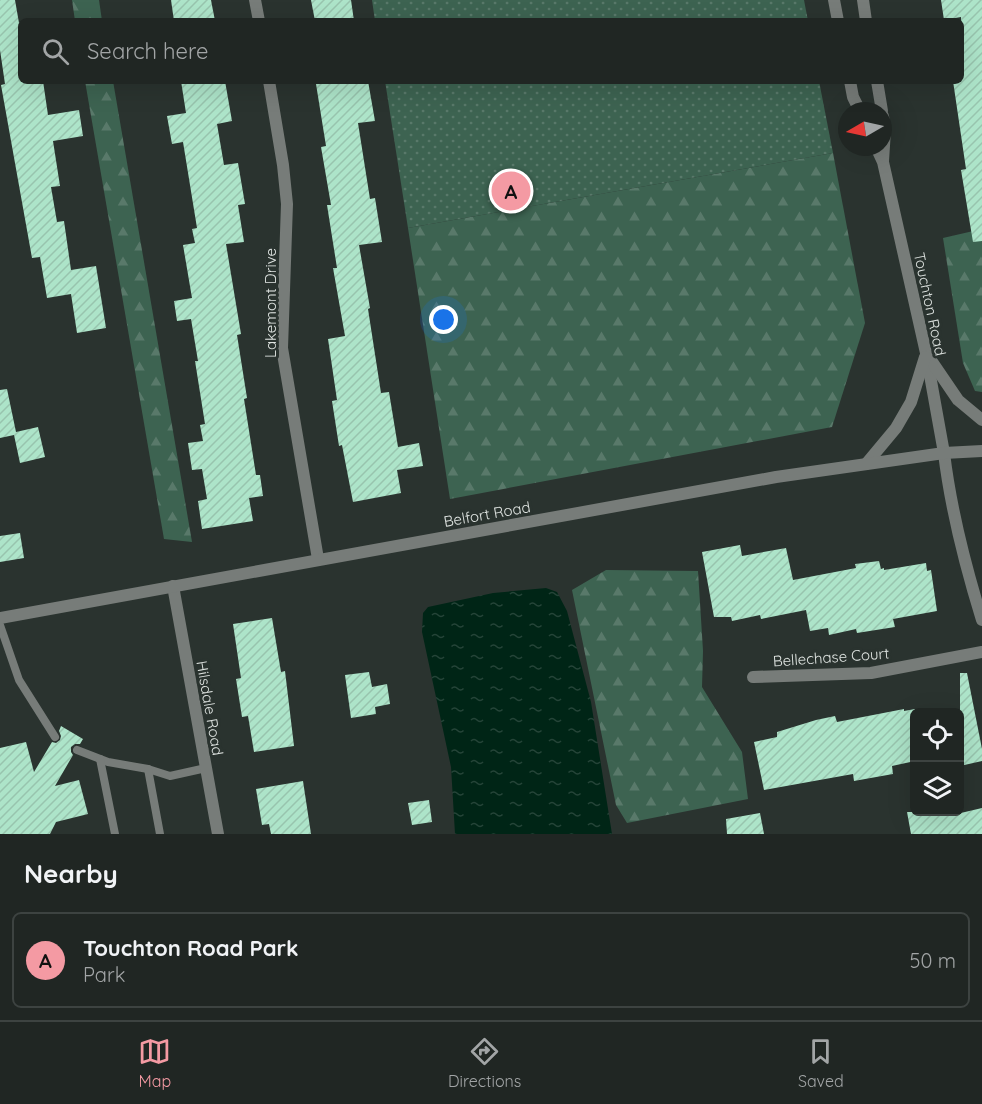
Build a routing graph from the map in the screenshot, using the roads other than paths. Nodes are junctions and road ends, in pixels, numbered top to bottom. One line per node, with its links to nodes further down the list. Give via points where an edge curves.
1 (255, 0): 4 (street)
2 (834, 0): 5 (street)
3 (863, 0): 6 (street)
4 (258, 18)
5 (837, 18)
6 (866, 18)
7 (270, 84): 20 (street, Lakemont Drive, via 287,204 282,348)
8 (851, 84): 10 (street)
9 (878, 84): 11 (street)
10 (856, 102)
11 (880, 102)
12 (880, 156): 14 (street, Touchton Road)
13 (883, 156): 14 (street, Touchton Road)
14 (883, 162): 15 (street, Touchton Road)
15 (926, 353): 16 (street, via 958,400); 18 (street, Touchton Road); 19 (street, via 911,402 896,428)
16 (982, 420)
17 (982, 451): 18 (street, Belfort Road)
18 (944, 453): 19 (street, Belfort Road); 23 (street, Touchton Road, via 964,564)
19 (866, 464): 20 (street, Belfort Road)
20 (318, 559): 21 (street, Belfort Road)
21 (173, 586): 22 (street, Belfort Road); 30 (street, Hilsdale Road)
22 (0, 618)
23 (982, 620)
24 (0, 625): 27 (lane, via 19,680)
25 (982, 652): 26 (street, Bellechase Court, via 871,673)
26 (753, 677)
27 (55, 736)
28 (77, 750): 29 (lane)
29 (100, 759): 31 (lane); 32 (lane)
30 (206, 768): 31 (lane, via 170,776); 34 (street, Hilsdale Road)
31 (148, 769): 33 (lane)
32 (115, 834)
33 (160, 834)
34 (218, 834)

